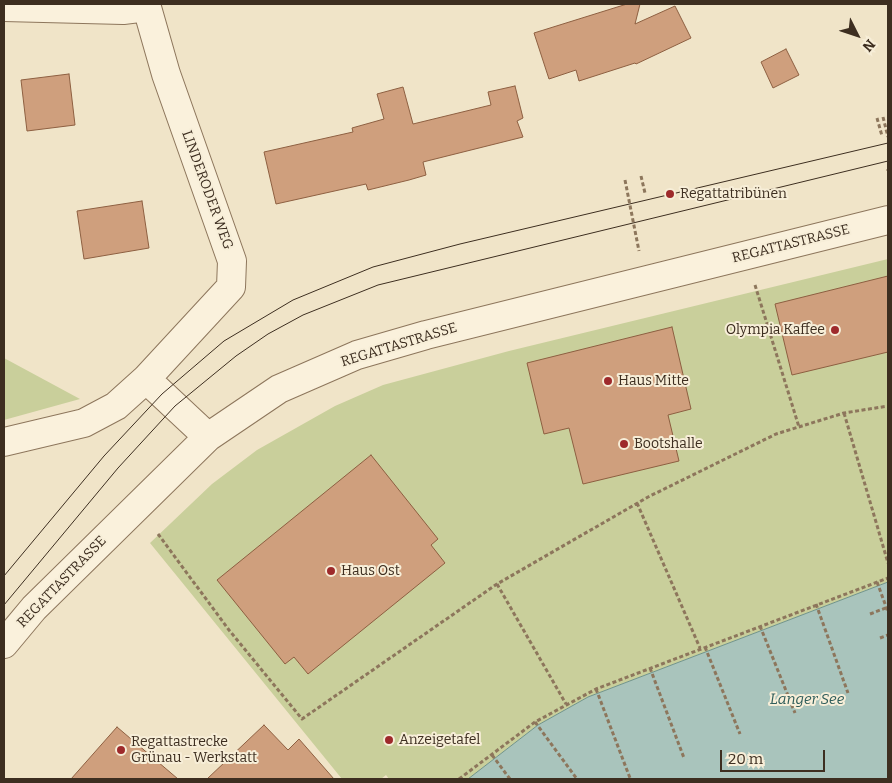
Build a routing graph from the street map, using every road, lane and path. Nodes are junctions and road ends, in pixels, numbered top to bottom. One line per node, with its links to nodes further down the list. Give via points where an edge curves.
1 (146, 5): 2 (street, via 123,10); 13 (street, LINDERODER WEG, via 166,74 232,261 231,287)
2 (4, 7)
3 (883, 117): 6 (path)
4 (877, 118): 5 (path)
5 (882, 136)
6 (888, 137)
7 (641, 176): 9 (path)
8 (625, 180): 12 (path)
9 (645, 193)
10 (888, 220): 11 (street, REGATTASTRASSE)
11 (748, 255): 12 (street, REGATTASTRASSE); 16 (path, via 756,291)
12 (645, 282): 17 (street, REGATTASTRASSE, via 357,355 279,389)
13 (146, 378): 17 (street); 18 (street, LINDERODER WEG, via 116,406 84,423)
14 (888, 406): 15 (path)
15 (844, 413): 16 (path); 21 (path)
16 (799, 427): 19 (path, via 776,434)
17 (208, 437): 31 (street, REGATTASTRASSE, via 34,608)
18 (4, 442)
19 (637, 503): 24 (path); 33 (path)
20 (158, 534): 24 (path, via 302,718)
21 (888, 562)
22 (888, 578): 23 (path)
23 (877, 582): 25 (path); 26 (path)
24 (497, 584): 37 (path)
25 (816, 604): 28 (path); 36 (path)
26 (888, 609): 27 (path)
27 (870, 614)
28 (760, 626): 32 (path); 38 (path)
29 (888, 635): 30 (path)
30 (880, 638)
31 (4, 644)
32 (706, 647): 33 (path); 40 (path)
33 (700, 648): 34 (path)
34 (650, 668): 35 (path); 42 (path)
35 (596, 689): 37 (path); 43 (path)
36 (848, 693)
37 (566, 704): 39 (path)
38 (795, 713)
39 (536, 722): 41 (path); 46 (path)
40 (740, 734)
41 (492, 754): 44 (path); 45 (path)
42 (684, 758)
43 (630, 778)
44 (459, 779)
45 (510, 779)
46 (577, 779)

